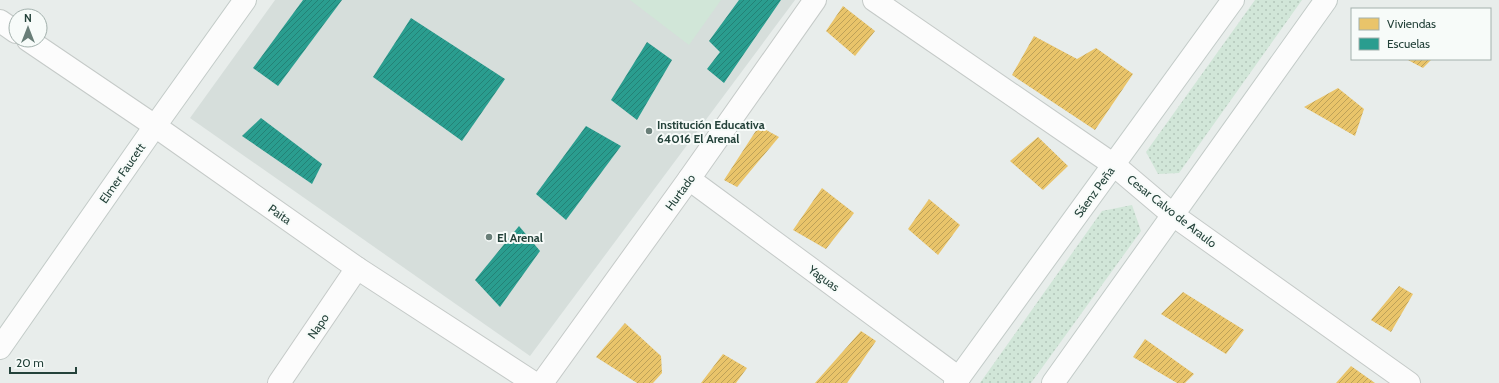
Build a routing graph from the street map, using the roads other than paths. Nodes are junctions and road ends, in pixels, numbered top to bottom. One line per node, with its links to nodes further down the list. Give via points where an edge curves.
1 (246, 0): 7 (street, Elmer Faucett)
2 (815, 0): 9 (street, Hurtado)
3 (874, 0): 8 (street, Cesar Calvo de Araulo)
4 (1233, 0): 8 (street, Sáenz Peña)
5 (1319, 3): 10 (street)
6 (40, 48): 7 (street, Paita)
7 (155, 126): 11 (street, Paita); 12 (street, Elmer Faucett)
8 (1114, 165): 10 (street, Cesar Calvo de Araulo); 13 (street, Sáenz Peña)
9 (689, 179): 13 (street, Yaguas); 16 (street, Hurtado)
10 (1173, 215): 17 (street); 18 (street, Cesar Calvo de Araulo)
11 (357, 268): 14 (street, Napo); 15 (street, Paita)
12 (0, 348)
13 (957, 380)
14 (279, 383)
15 (534, 383)
16 (542, 383)
17 (1053, 383)
18 (1409, 383)

